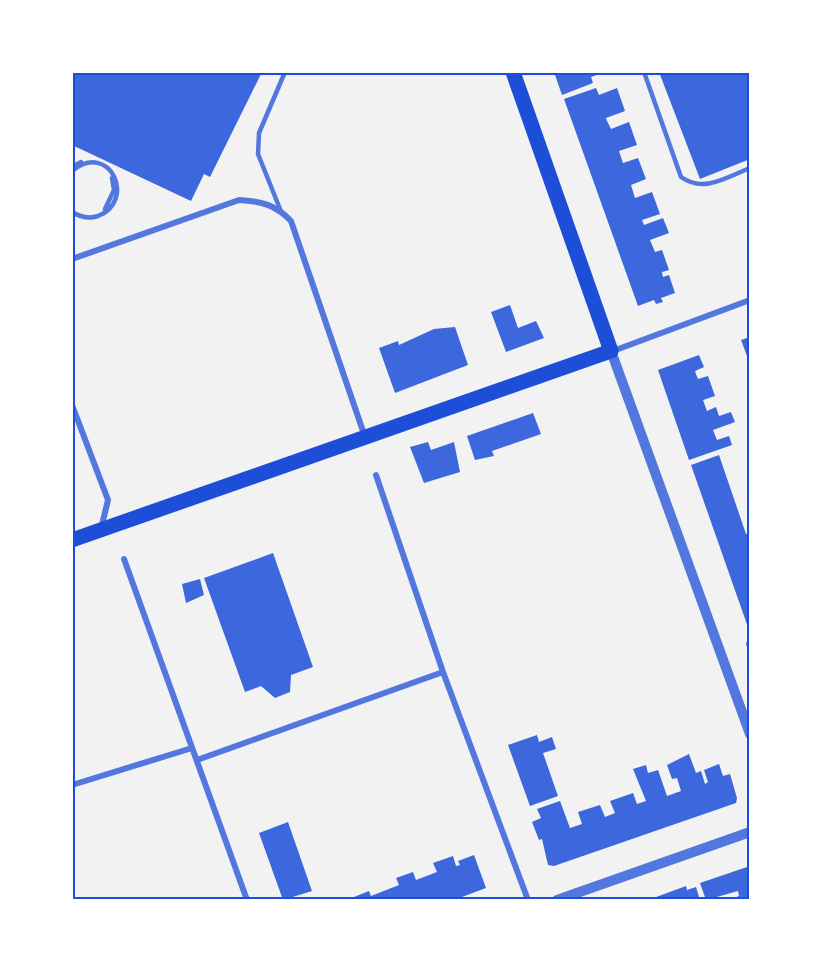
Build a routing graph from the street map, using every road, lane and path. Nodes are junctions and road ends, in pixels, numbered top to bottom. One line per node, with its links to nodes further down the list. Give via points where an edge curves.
1 (285, 72): 6 (lane, via 259,133 258,154)
2 (513, 72): 11 (main road)
3 (644, 72): 4 (lane, via 681,177 702,186)
4 (750, 168)
5 (72, 169): 7 (lane, via 82,161 99,164 110,173 114,190 107,207 99,213 80,216)
6 (280, 209): 9 (street, via 258,201 239,200); 13 (street, via 291,221)
7 (72, 212)
8 (72, 232): 9 (lane)
9 (72, 259)
10 (750, 300): 11 (street)
11 (611, 351): 13 (main road); 19 (street)
12 (72, 405): 15 (street, via 108,500)
13 (365, 437): 15 (main road)
14 (376, 475): 18 (street)
15 (100, 530): 16 (main road)
16 (72, 540)
17 (124, 559): 20 (street)
18 (443, 672): 21 (street); 25 (street)
19 (750, 734)
20 (192, 748): 21 (street); 22 (street)
21 (196, 760): 24 (street)
22 (72, 785)
23 (750, 832): 26 (street)
24 (247, 900)
25 (528, 900)
26 (557, 900)

